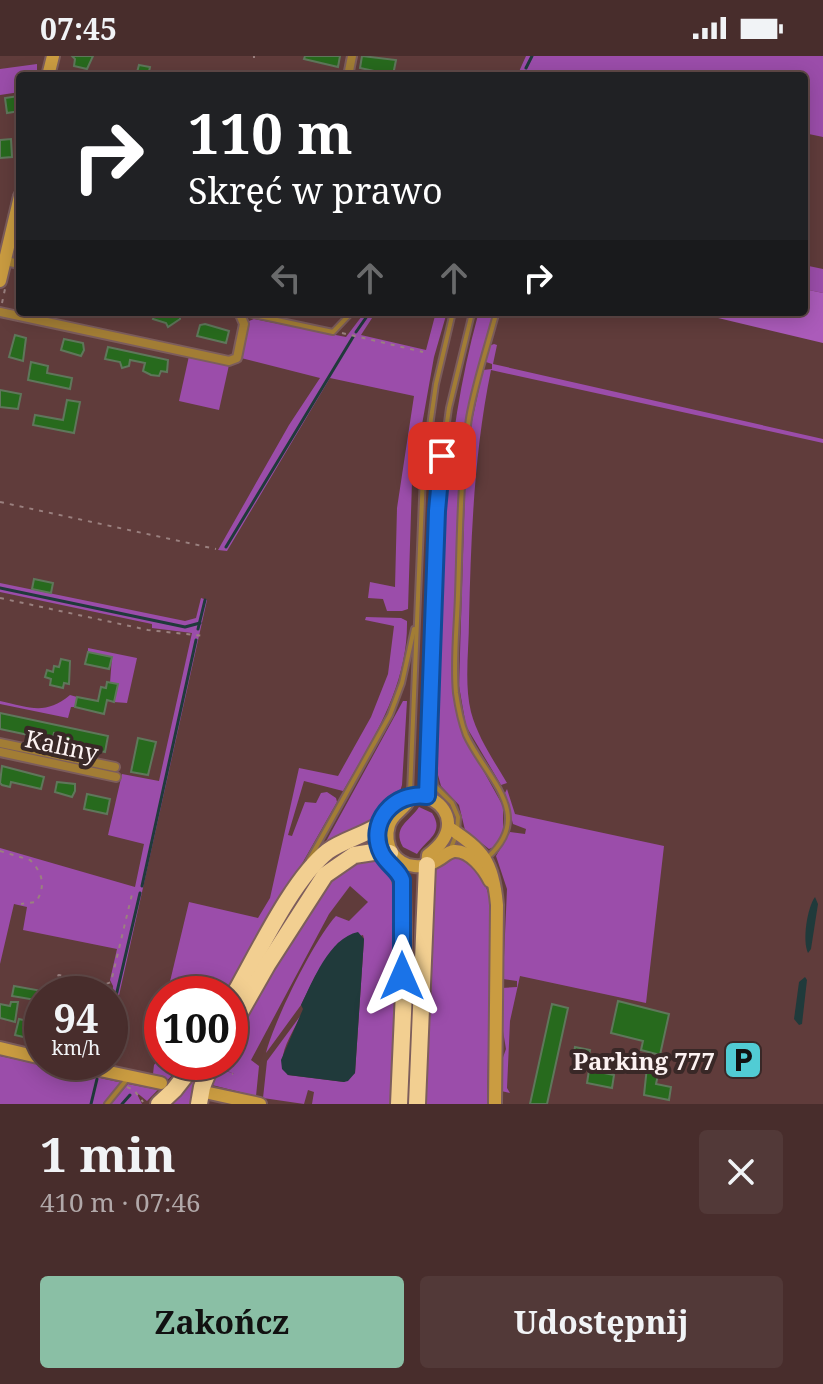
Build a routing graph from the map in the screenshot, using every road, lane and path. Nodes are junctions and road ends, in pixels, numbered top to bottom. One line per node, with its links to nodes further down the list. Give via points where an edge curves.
1 (16, 213): 2 (main road)
2 (5, 261): 3 (street); 4 (main road)
3 (16, 263)
4 (0, 281)
5 (19, 316): 6 (street, via 229,361 237,358)
6 (241, 316)
7 (260, 316): 12 (lane)
8 (349, 316): 12 (lane)
9 (452, 316): 19 (lane, via 428,428)
10 (471, 316): 22 (lane, via 440,473)
11 (495, 318): 14 (lane)
12 (336, 331): 13 (path)
13 (423, 352)
14 (482, 365): 15 (lane); 33 (lane, via 463,467 456,691 466,735 507,809 505,838)
15 (491, 367)
16 (0, 502): 17 (path)
17 (216, 549)
18 (0, 598): 20 (path, via 148,630)
19 (417, 615): 26 (lane); 36 (lane, via 390,715)
20 (204, 636)
21 (0, 743): 24 (street, Kaliny)
22 (429, 745): 27 (lane); 29 (lane, via 434,782 458,817)
23 (0, 752): 25 (street, Kaliny)
24 (115, 767)
25 (116, 777)
26 (410, 796): 27 (main road); 28 (main road, via 391,804); 32 (main road, via 388,826)
27 (427, 796): 29 (main road, via 443,809)
28 (378, 826): 32 (highway); 36 (highway, via 330,850)
29 (453, 830): 31 (lane); 33 (main road); 34 (main road, via 428,855)
30 (0, 851): 39 (path, via 30,860 43,881 36,902)
31 (449, 852): 34 (main road); 38 (main road, via 473,858)
32 (387, 853): 35 (main road); 42 (highway, via 386,861 402,880); 43 (highway, via 354,855 317,883)
33 (486, 859): 38 (main road)
34 (427, 865): 35 (main road); 58 (highway)
35 (408, 866): 42 (highway)
36 (296, 889): 41 (highway)
37 (133, 890): 40 (path)
38 (495, 891): 53 (main road)
39 (21, 904)
40 (112, 976)
41 (245, 976)
42 (404, 991): 57 (highway)
43 (248, 1000)
44 (0, 1048): 45 (main road)
45 (24, 1054)
46 (128, 1076): 50 (main road)
47 (127, 1080): 55 (lane)
48 (182, 1080): 54 (highway)
49 (206, 1080): 52 (highway)
50 (161, 1083)
51 (134, 1090): 54 (path)
52 (204, 1099): 56 (main road)
53 (493, 1101)
54 (151, 1103)
55 (107, 1104)
56 (260, 1104)
57 (399, 1104)
58 (417, 1104)

